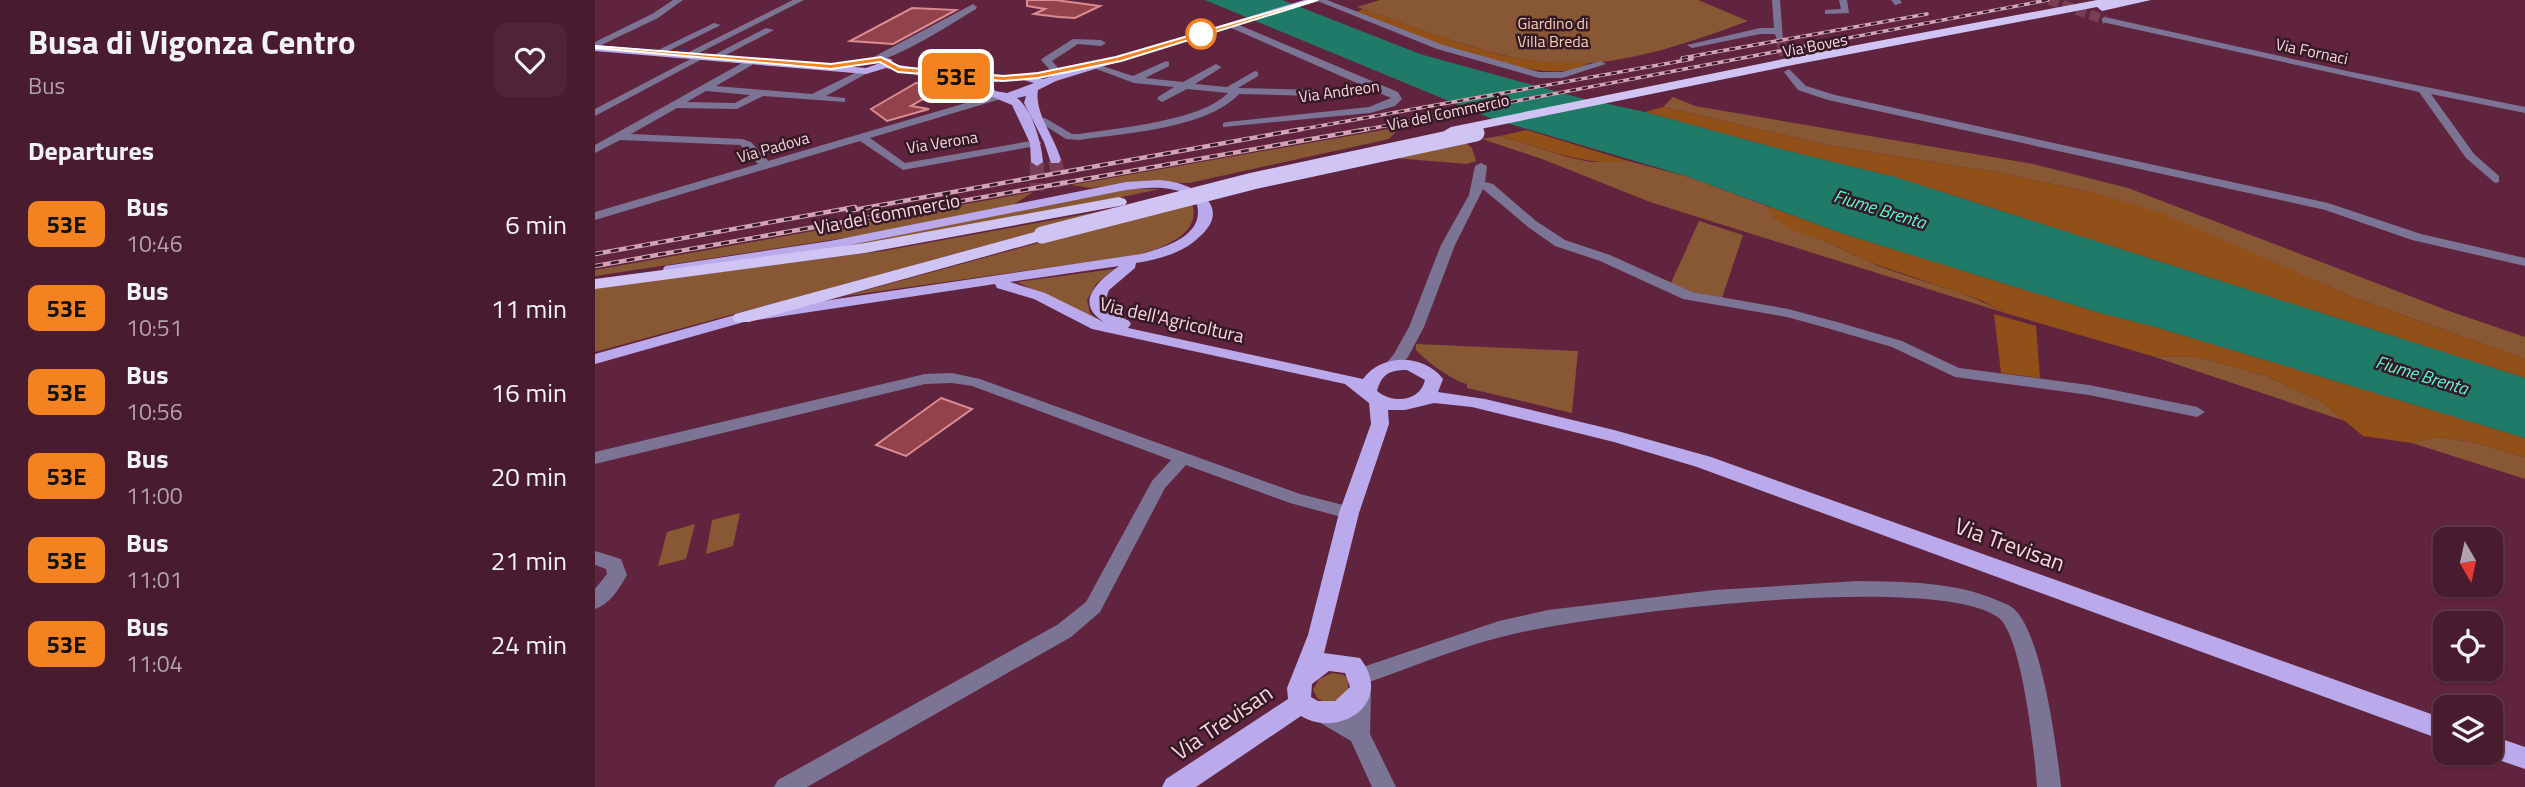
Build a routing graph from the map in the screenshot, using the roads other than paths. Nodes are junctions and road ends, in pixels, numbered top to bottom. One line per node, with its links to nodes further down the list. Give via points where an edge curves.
1 (679, 0): 15 (street)
2 (800, 0): 18 (street)
3 (1776, 0): 14 (street, via 1779,34 1760,31)
4 (1843, 0): 9 (street, via 1846,11)
5 (2145, 0): 40 (highway, Via Boves)
6 (1314, 1): 11 (main road, Via Padova); 24 (street, via 1440,47 1539,75 1562,75)
7 (973, 7): 16 (street)
8 (2116, 7): 39 (street, Via Fornaci, via 2105,20 2193,41 2192,46 2202,51 2223,48); 40 (highway, Via Boves)
9 (1828, 12)
10 (717, 25): 17 (street)
11 (1235, 25): 20 (main road, Via Padova); 53 (street, Via Andreon, via 1398,99 1370,110)
12 (769, 30): 19 (street)
13 (1101, 43): 28 (street, via 1076,41 1046,60)
14 (1692, 45)
15 (595, 47): 17 (main road); 17 (main road)
16 (900, 49): 22 (street); 25 (street)
17 (654, 52): 18 (main road)
18 (688, 55): 19 (main road)
19 (709, 56): 21 (main road); 51 (street)
20 (1118, 59): 26 (main road, Via Padova); 31 (main road, Via Padova)
21 (749, 60): 25 (main road); 36 (street)
22 (886, 63): 25 (main road); 32 (main road, via 919,72)
23 (1166, 64): 33 (street)
24 (1601, 64)
25 (866, 66): 37 (main road, via 972,82); 44 (street)
26 (1096, 67): 33 (street); 35 (main road, Via Padova)
27 (1216, 67): 34 (street)
28 (1054, 69)
29 (1789, 72): 72 (street, via 1802,88 1852,103 2327,207 2417,237)
30 (1255, 74): 38 (street)
31 (1024, 77): 32 (main road, Via Padova); 35 (main road, Via Padova, via 1036,79)
32 (1010, 78): 37 (main road, Via Padova)
33 (1134, 80): 34 (street)
34 (1184, 85): 38 (street); 45 (street)
35 (1037, 87): 43 (main road, Via Padova); 52 (main road, via 1030,103)
36 (701, 89): 41 (street); 47 (street)
37 (988, 89): 43 (main road); 48 (street, Via Padova)
38 (1233, 90): 42 (street); 52 (street, via 1224,104 1202,114 1079,137 1070,137)
39 (2423, 90): 50 (street, Via Fornaci); 64 (street, via 2470,156)
40 (1655, 92): 49 (highway, Via Boves); 54 (highway, Via Boves)
41 (762, 93): 44 (street); 47 (street, via 737,106)
42 (1316, 93)
43 (1002, 96): 48 (street, Via Padova); 58 (main road, via 1017,103)
44 (813, 98): 46 (street)
45 (1162, 99)
46 (841, 100)
47 (672, 105): 56 (street)
48 (959, 108): 55 (street, Via Padova)
49 (1554, 109): 73 (highway, Via del Commercio, via 1053,215 865,248)
50 (2525, 110)
51 (595, 113)
52 (1041, 120): 60 (main road)
53 (1227, 125)
54 (1484, 131): 75 (highway, Via del Commercio, bridge, via 1265,178)
55 (862, 137): 58 (street, Via Verona, via 903,167); 62 (street, Via Padova)
56 (612, 140): 57 (street); 59 (street); 62 (street, via 742,142)
57 (595, 142)
58 (1036, 143): 61 (main road)
59 (595, 150)
60 (1055, 160)
61 (1037, 162)
62 (765, 165): 70 (street, Via Padova)
63 (1481, 166): 65 (street)
64 (2495, 179)
65 (1479, 184): 76 (street, via 1449,244); 83 (street, via 1560,243 1688,296 1832,325 1897,344 1955,372 2089,390)
66 (1126, 186): 67 (main road, via 1075,191); 69 (main road, Via del Commercio); 71 (main road, Via del Commercio, via 1189,190 1204,206 1202,225 1194,235)
67 (1061, 187)
68 (1037, 191): 69 (main road, via 1024,203)
69 (988, 215): 73 (main road, Via del Commercio)
70 (595, 216)
71 (1142, 258): 74 (main road, Via del Commercio); 79 (main road, Via dell'Agricoltura, via 1099,290 1096,304 1113,322 1350,372)
72 (2525, 262)
73 (595, 282)
74 (971, 284): 75 (main road, Via del Commercio); 81 (main road, Via dell'Agricoltura, via 1017,287 1098,326 1339,377 1358,383)
75 (742, 318): 77 (main road, Via del Commercio)
76 (1406, 352): 78 (street); 79 (street)
77 (595, 359)
78 (1418, 367): 79 (main road); 80 (main road, Via Trevisan)
79 (1386, 369): 81 (main road, via 1371,379)
80 (1434, 379): 82 (main road, via 1431,390); 84 (main road, Via Trevisan, via 1448,388)
81 (1373, 396): 82 (main road, Via dell'Agricoltura, via 1391,405); 85 (main road)
82 (1415, 402): 84 (main road, Via Trevisan, via 1442,397); 85 (main road)
83 (2197, 412)
84 (1554, 419): 97 (main road, Via Trevisan, via 1715,466)
85 (1380, 424): 88 (main road)
86 (1183, 457): 87 (street, via 975,382 952,378 925,379); 88 (street, via 1296,499); 101 (street, via 1158,485 1093,607 1063,631)
87 (595, 458)
88 (1349, 513): 91 (main road)
89 (595, 558): 90 (street, via 614,564 617,575)
90 (595, 601)
91 (1319, 635): 92 (main road); 93 (main road)
92 (1337, 661): 93 (main road, via 1319,664); 94 (main road, via 1352,665)
93 (1304, 675): 95 (main road, via 1298,690)
94 (1360, 685): 96 (main road, via 1345,709); 98 (street); 104 (street, via 1499,629 1548,618 1854,587 1980,599 2008,615 2018,628)
95 (1301, 703): 96 (main road); 102 (main road, Via Trevisan)
96 (1325, 714): 98 (street)
97 (2433, 726)
98 (1359, 734): 103 (street)
99 (2503, 750): 100 (main road)
100 (2525, 758)
101 (786, 787)
102 (1175, 787)
103 (1384, 787)
104 (2049, 787)

